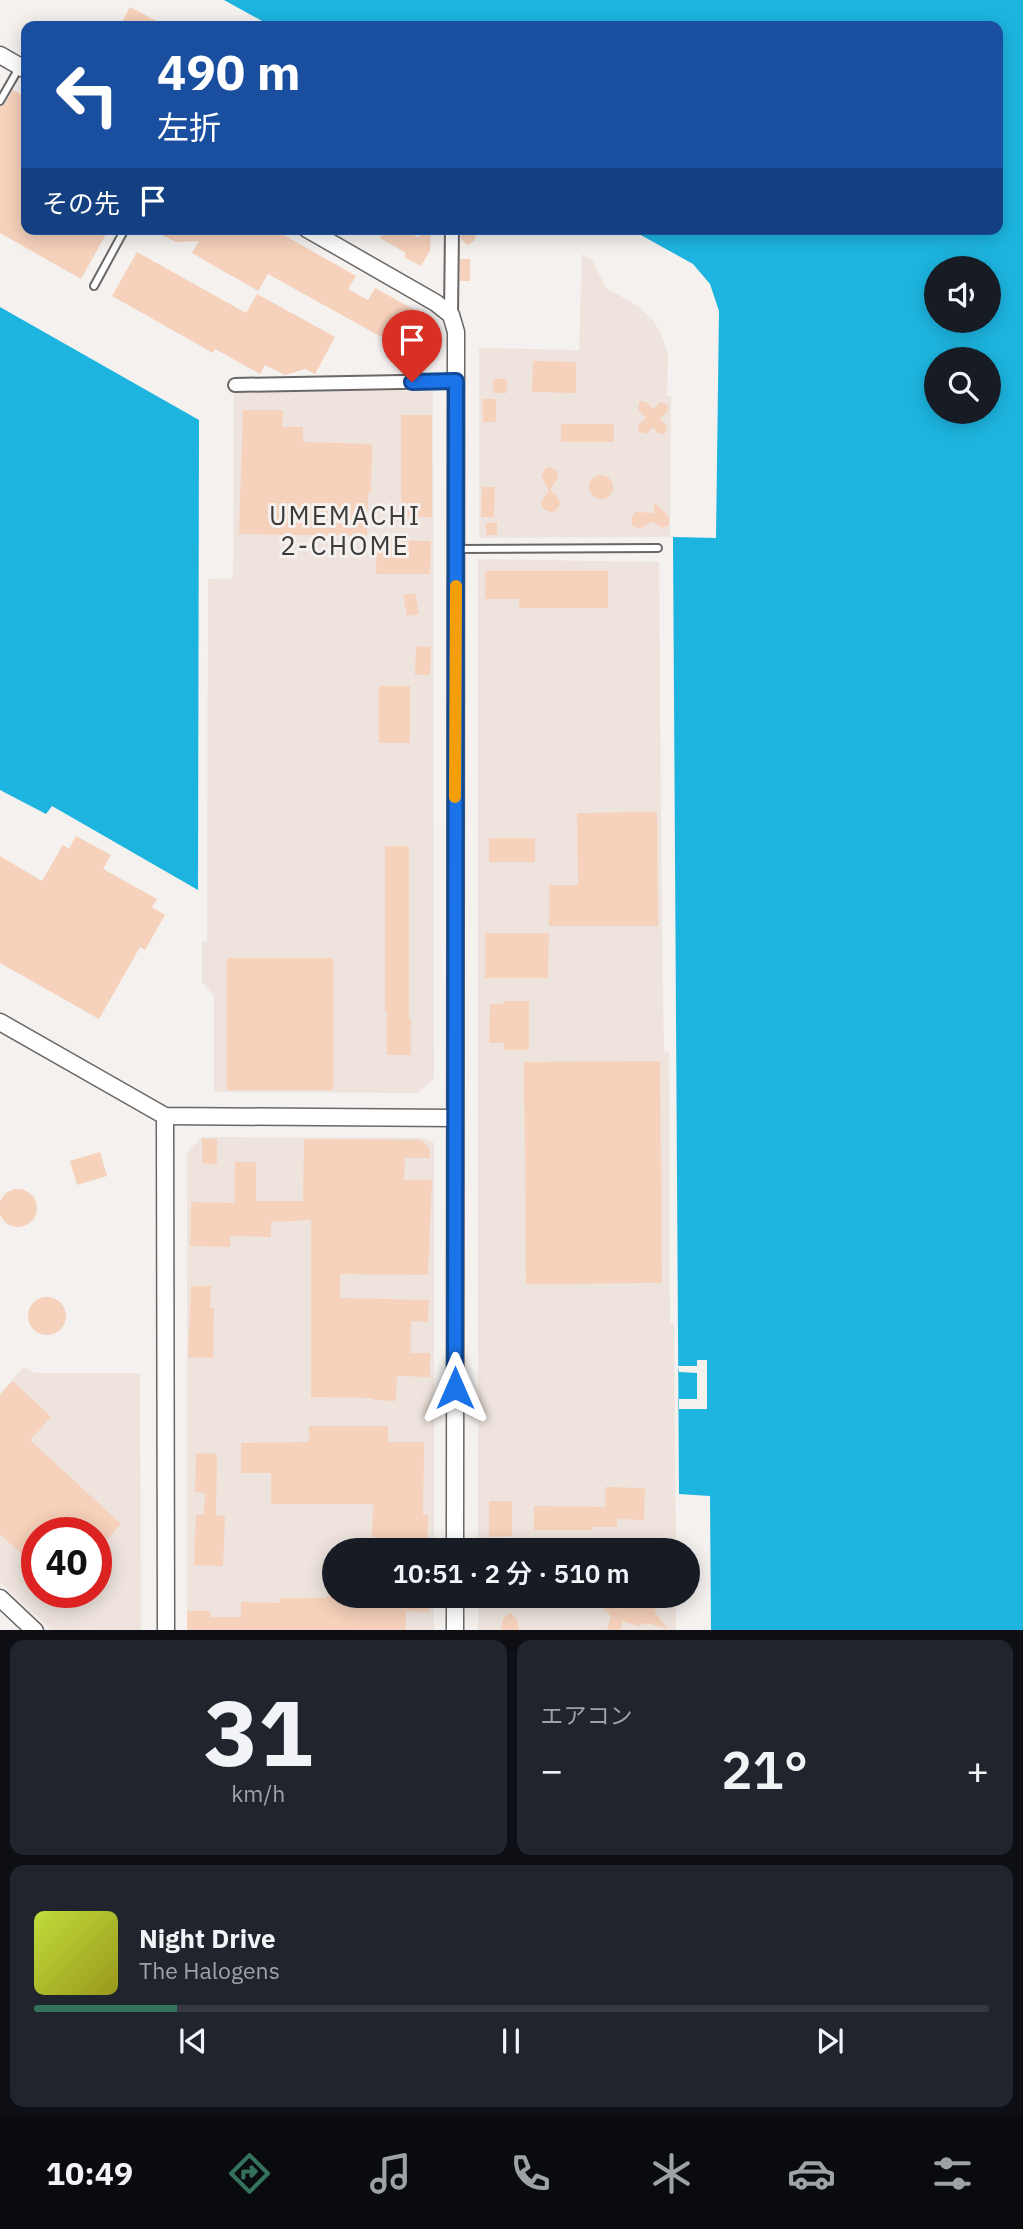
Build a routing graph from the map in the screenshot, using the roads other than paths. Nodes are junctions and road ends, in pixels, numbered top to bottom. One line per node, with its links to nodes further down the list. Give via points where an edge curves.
1 (0, 55): 2 (street)
2 (21, 67)
3 (21, 71): 4 (lane)
4 (0, 101)
5 (122, 235): 8 (lane)
6 (317, 235): 9 (street)
7 (452, 235): 9 (street)
8 (94, 286)
9 (452, 315): 10 (street)
10 (456, 381): 11 (street); 13 (street)
11 (235, 385)
12 (659, 548): 13 (lane)
13 (456, 549): 16 (street)
14 (0, 1022): 15 (street)
15 (165, 1116): 16 (street); 21 (street)
16 (454, 1118): 17 (street)
17 (455, 1538)
18 (0, 1598): 20 (street)
19 (455, 1608): 22 (street)
20 (35, 1630)
21 (166, 1630)
22 (455, 1630)

